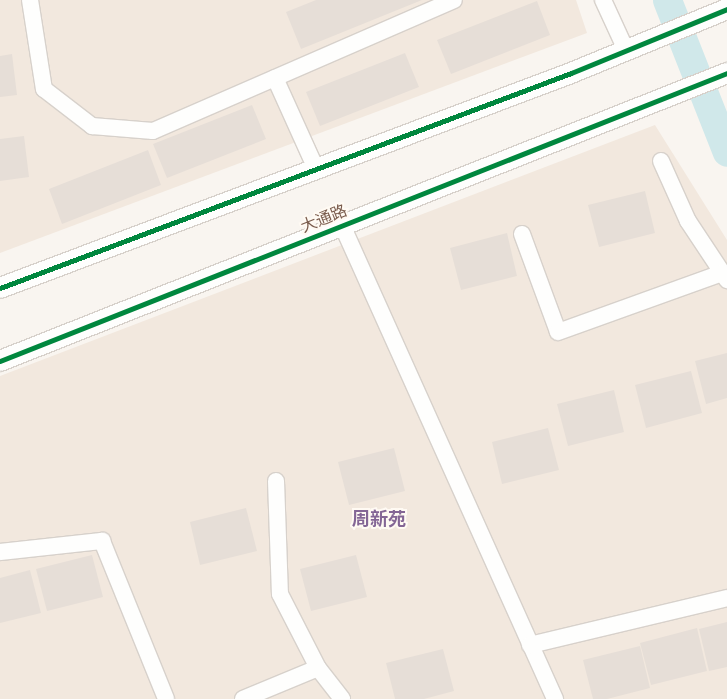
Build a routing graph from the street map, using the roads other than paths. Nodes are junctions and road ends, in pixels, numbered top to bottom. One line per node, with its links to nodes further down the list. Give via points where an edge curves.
1 (30, 0): 7 (street, via 44,89 92,126 153,131)
2 (454, 0): 7 (street)
3 (602, 0): 5 (street)
4 (727, 9): 5 (street)
5 (633, 48): 9 (street)
6 (726, 73): 10 (street, 大通路)
7 (275, 78): 9 (street)
8 (661, 161): 12 (street, via 688,221)
9 (316, 169): 13 (street)
10 (342, 225): 14 (street, 大通路); 18 (street)
11 (522, 234): 12 (street, via 558,332)
12 (725, 276)
13 (0, 288)
14 (0, 361)
15 (276, 481): 19 (street, via 280,594)
16 (0, 552): 20 (street, via 102,542)
17 (727, 598): 18 (street)
18 (530, 645): 23 (street)
19 (318, 668): 21 (street); 22 (street)
20 (166, 699)
21 (243, 699)
22 (342, 699)
23 (555, 699)

